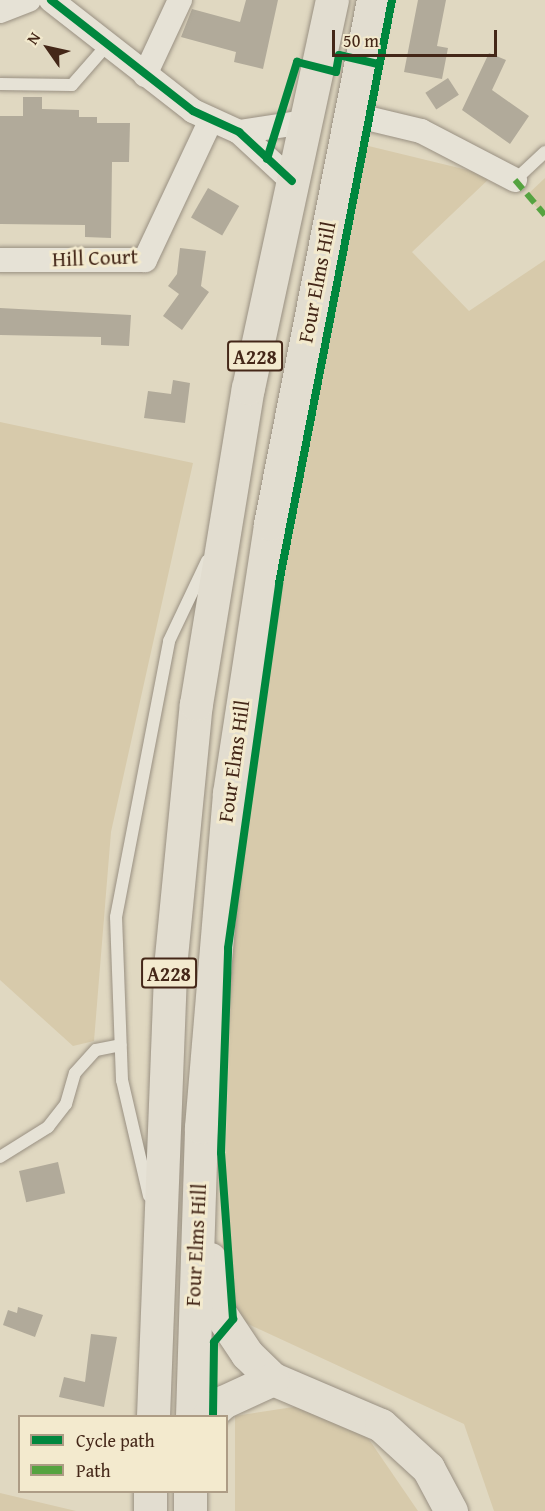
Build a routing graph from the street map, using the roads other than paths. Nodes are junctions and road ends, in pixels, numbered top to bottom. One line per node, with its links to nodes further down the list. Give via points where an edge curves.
1 (29, 0): 6 (street)
2 (51, 0): 7 (street)
3 (180, 0): 8 (street)
4 (332, 0): 12 (main road, A228)
5 (373, 0): 10 (main road, A228)
6 (0, 11)
7 (107, 45): 8 (street); 9 (lane, via 72,85)
8 (144, 75): 11 (street)
9 (0, 84)
10 (350, 114): 15 (street, via 421,131); 21 (main road, Four Elms Hill / A228, via 272,513 234,759 215,921)
11 (211, 120): 13 (street); 17 (street, Hill Court, via 145,260)
12 (304, 122): 13 (street); 16 (main road, A228)
13 (238, 132): 16 (street)
14 (545, 152): 15 (lane)
15 (515, 180)
16 (292, 182): 18 (main road, Four Elms Hill / A228)
17 (0, 260)
18 (221, 532): 19 (lane, via 166,653 116,917); 22 (main road, Four Elms Hill / A228, via 196,704 170,967)
19 (121, 1045): 20 (lane, via 96,1050 75,1073 66,1104 48,1127); 22 (lane, via 123,1080)
20 (0, 1157)
21 (199, 1183): 23 (main road, via 217,1309 234,1340); 25 (main road, Four Elms Hill / A228)
22 (159, 1238): 24 (main road, Four Elms Hill / A228)
23 (273, 1379): 26 (main road, via 223,1402); 31 (main road, via 381,1425 428,1468)
24 (153, 1415)
25 (192, 1415)
26 (209, 1415)
27 (150, 1493): 29 (main road)
28 (190, 1493): 30 (main road)
29 (150, 1511)
30 (190, 1511)
31 (451, 1511)

